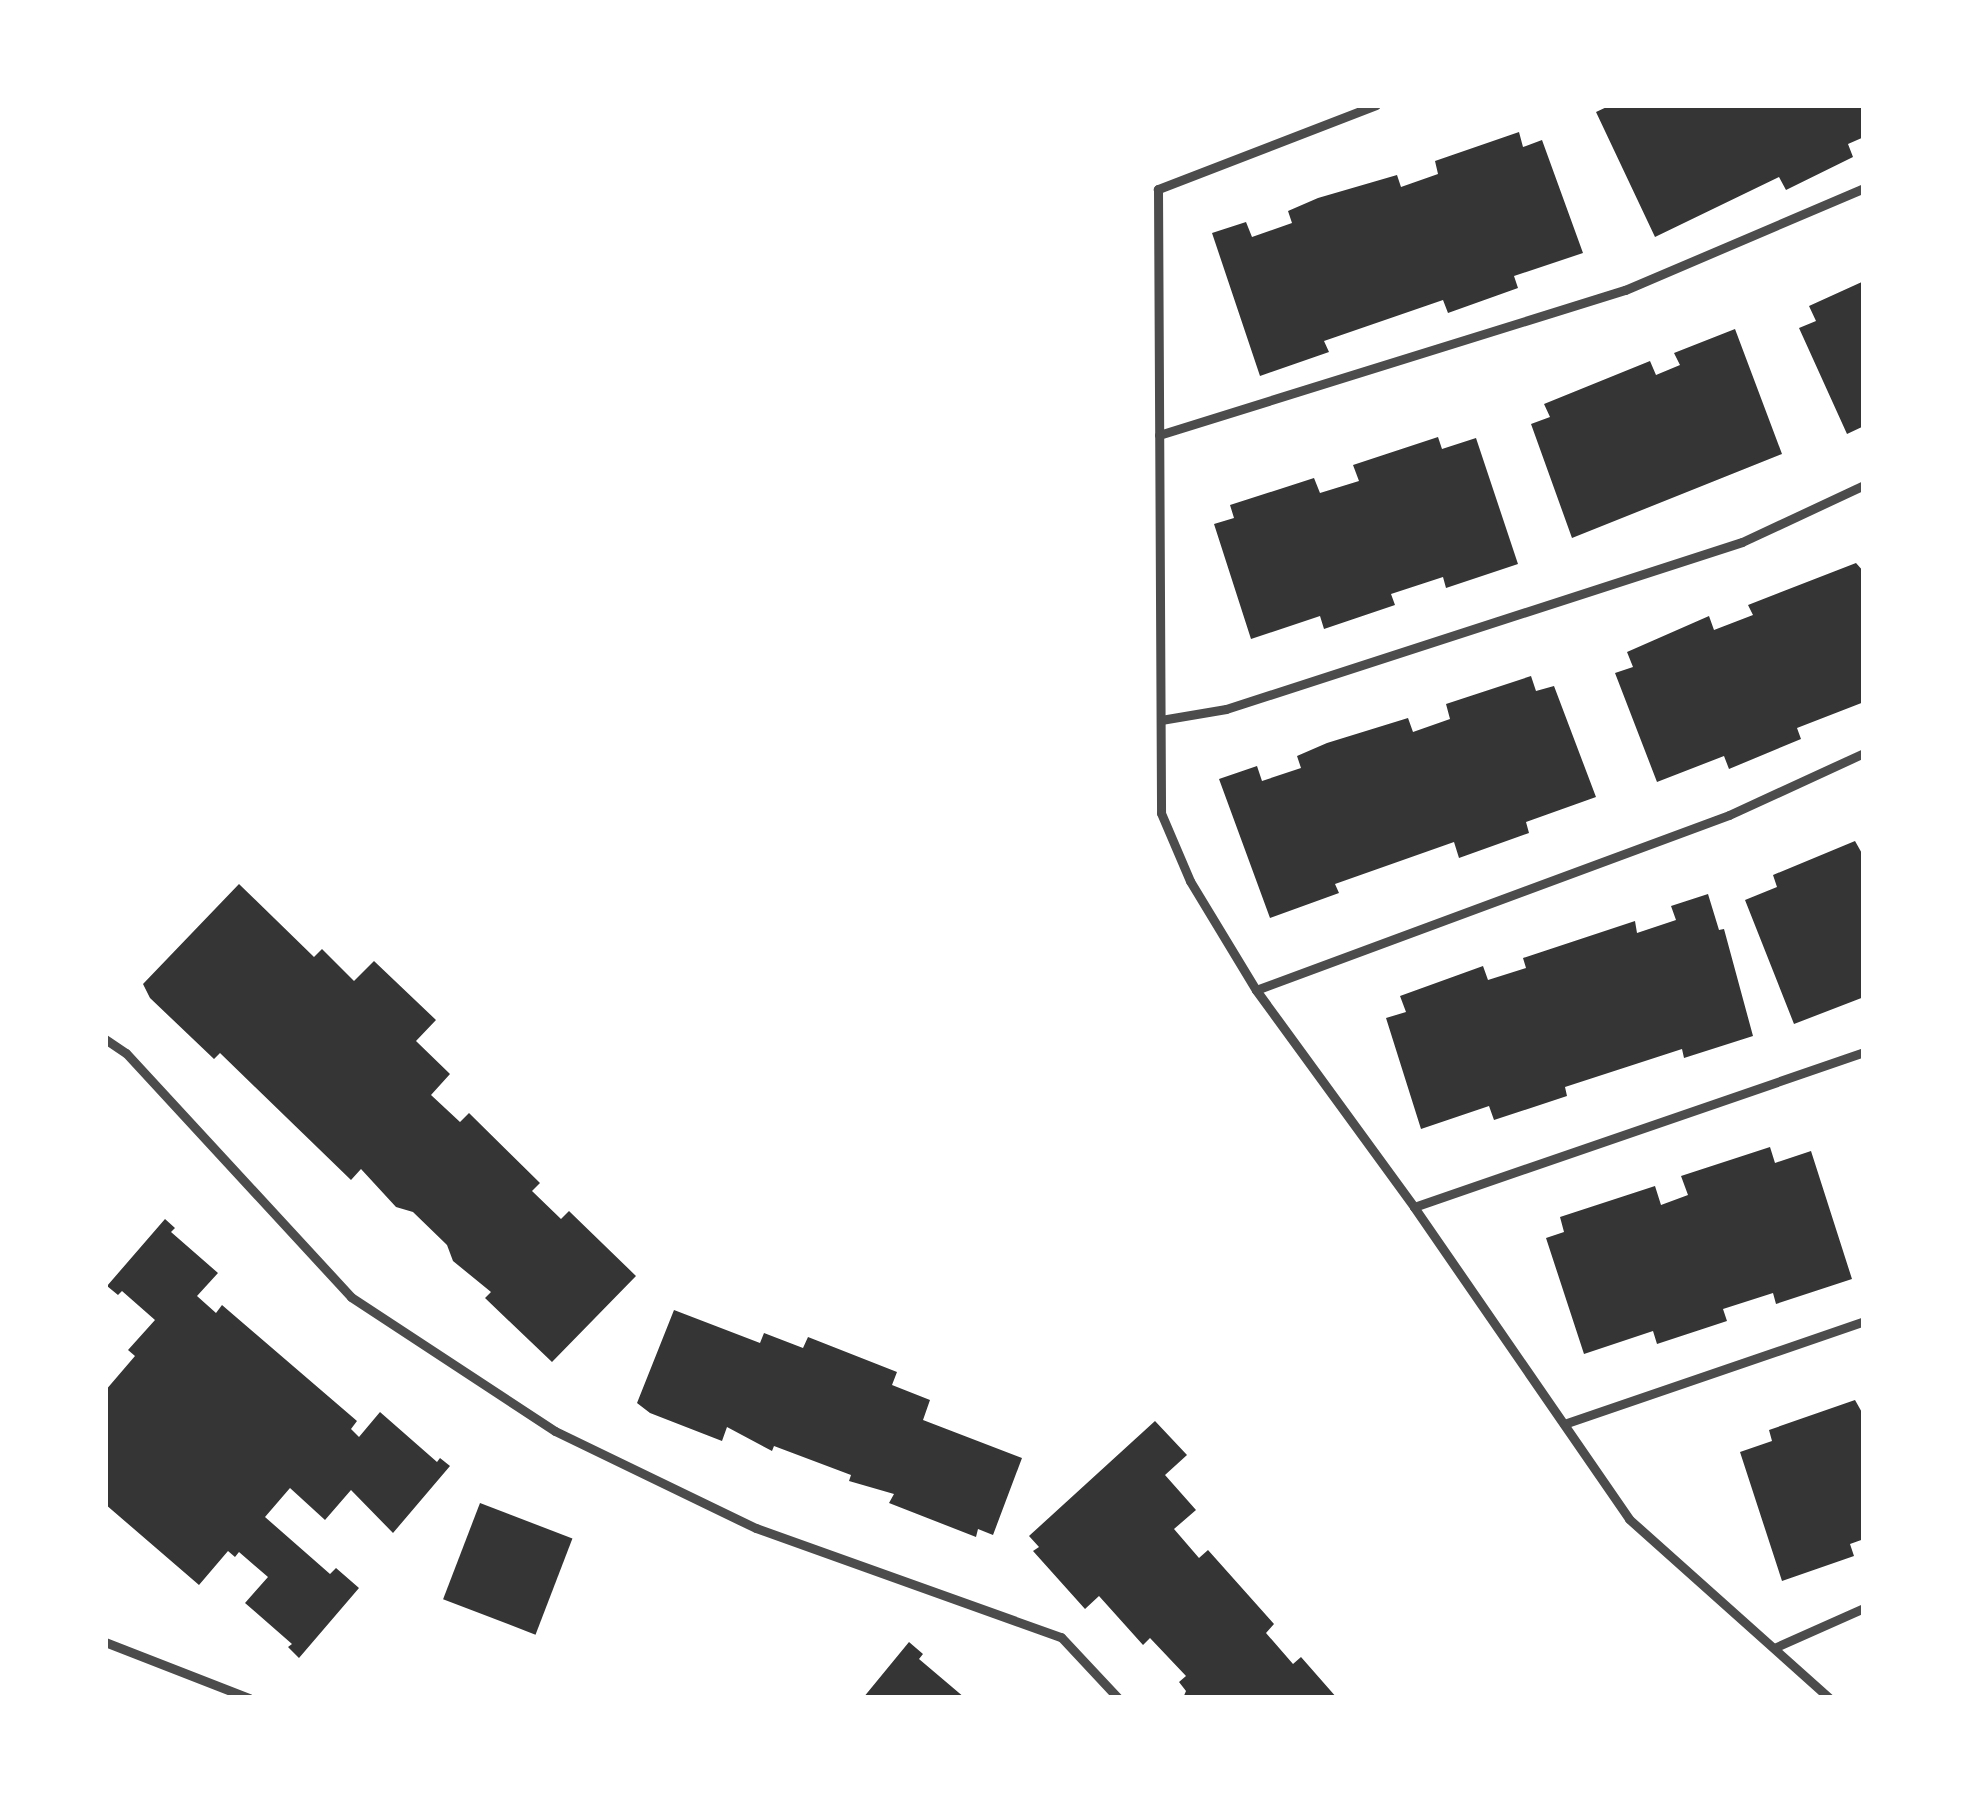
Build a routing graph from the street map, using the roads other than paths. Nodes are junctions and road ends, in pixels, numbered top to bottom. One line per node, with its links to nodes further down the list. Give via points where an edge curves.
1 (1376, 105): 3 (lane, via 1158,189)
2 (1864, 188): 3 (lane, via 1625,290)
3 (1159, 435): 5 (lane)
4 (1864, 485): 5 (lane, via 1742,542 1226,710)
5 (1161, 720): 7 (lane, via 1161,813 1190,881)
6 (1864, 753): 7 (lane, via 1729,814)
7 (1256, 990): 10 (lane)
8 (105, 1039): 17 (lane, via 351,1297 555,1431 756,1528 1061,1637)
9 (1864, 1052): 10 (lane)
10 (1414, 1207): 12 (lane)
11 (1864, 1321): 12 (lane)
12 (1564, 1424): 15 (lane, via 1629,1519)
13 (1864, 1607): 15 (lane)
14 (105, 1642): 16 (lane)
15 (1774, 1648): 18 (lane)
16 (249, 1698)
17 (1118, 1698)
18 (1829, 1698)

